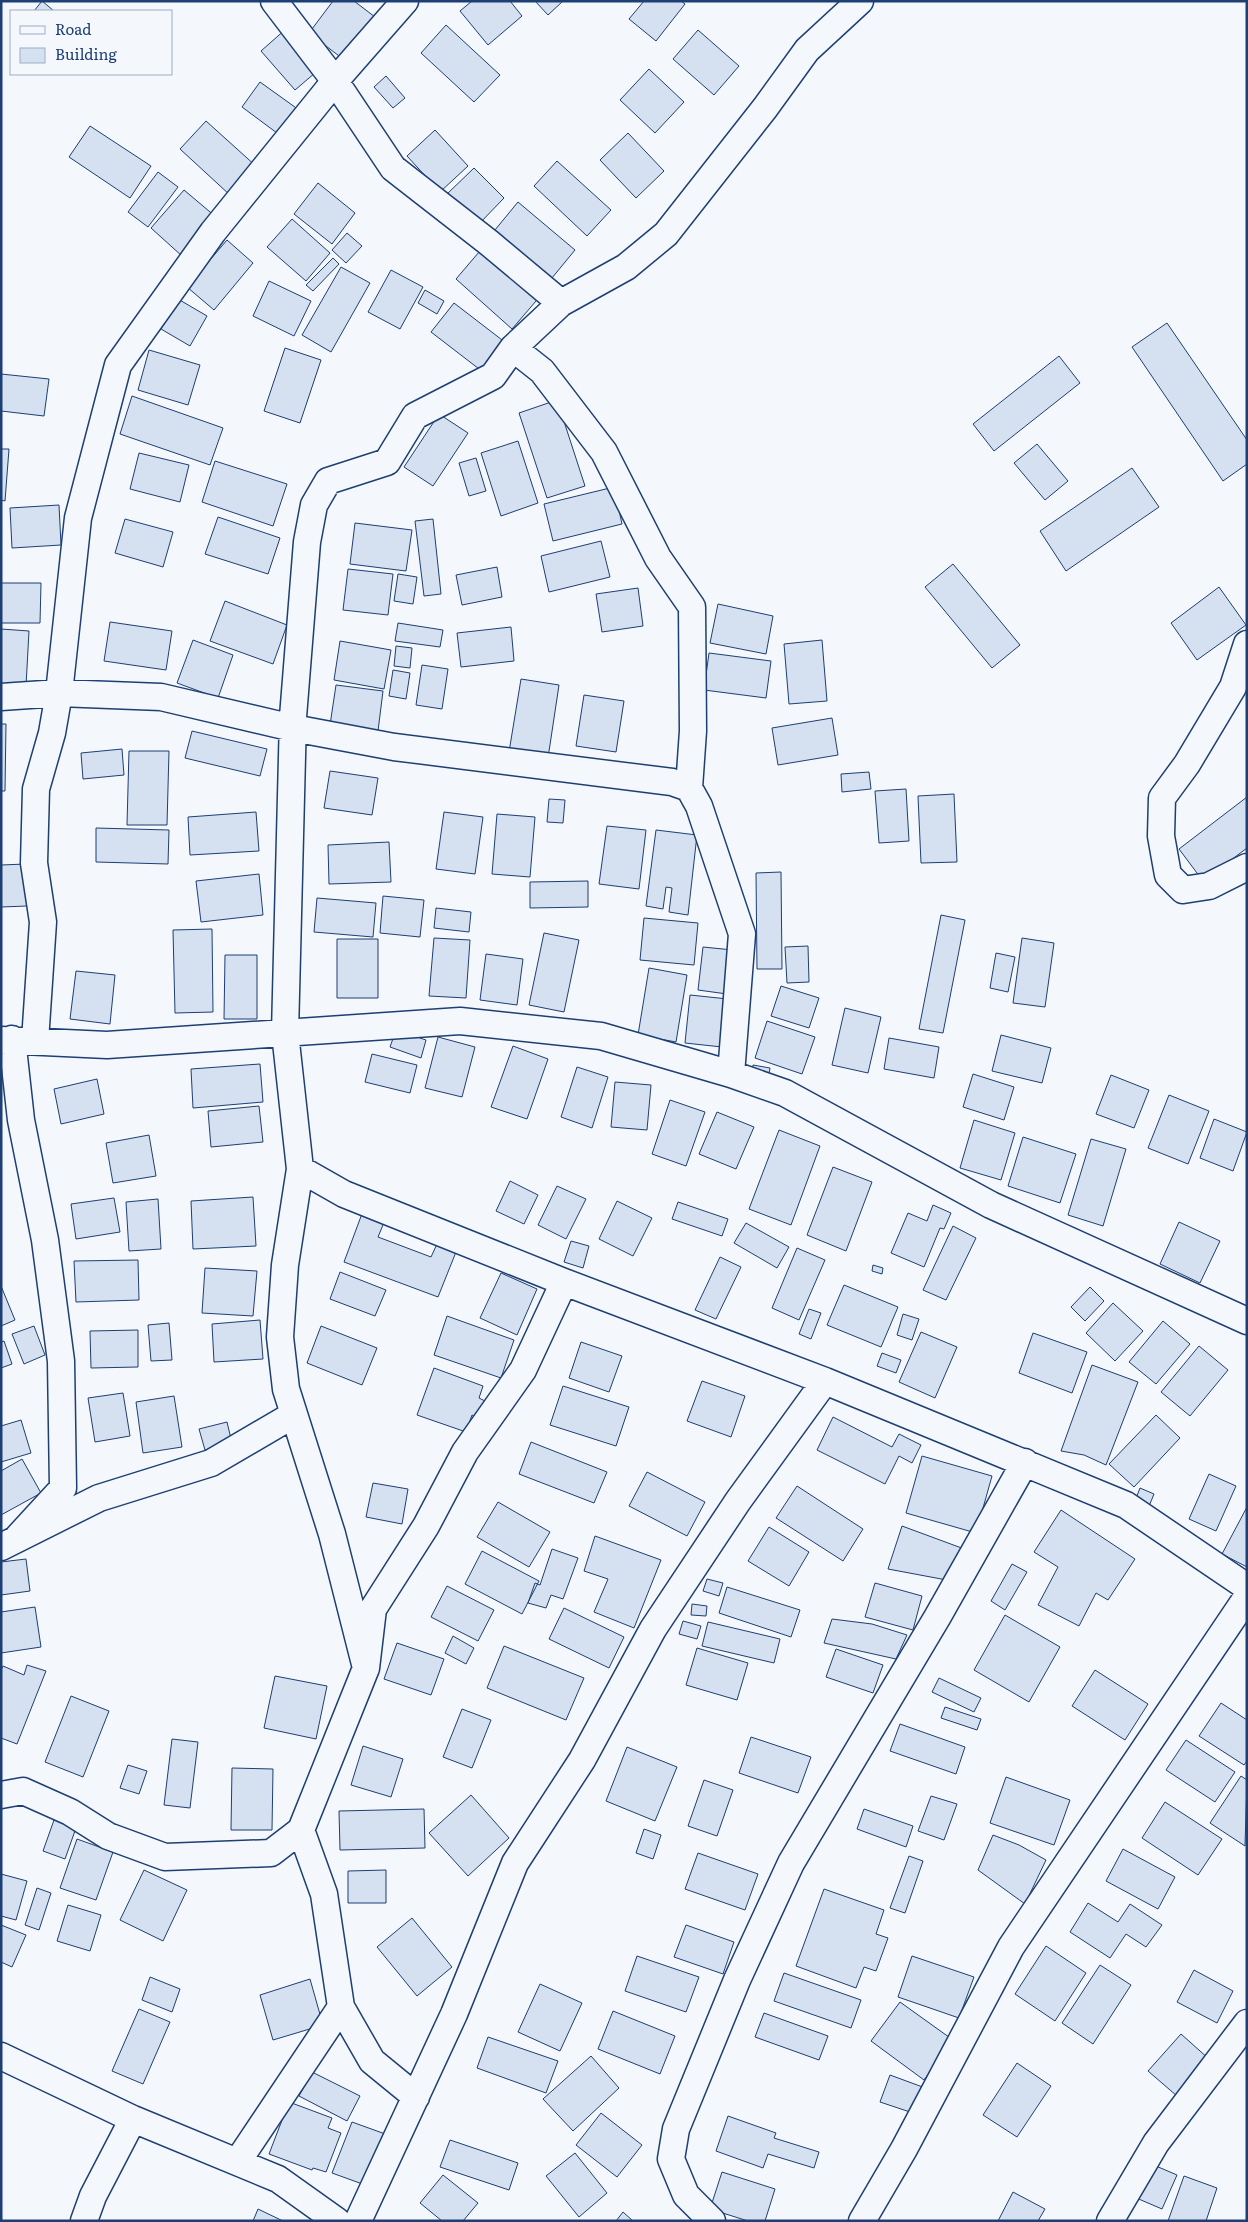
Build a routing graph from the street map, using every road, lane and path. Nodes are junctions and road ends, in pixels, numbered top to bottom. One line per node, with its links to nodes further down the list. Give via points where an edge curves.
1 (274, 1): 4 (street)
2 (405, 1): 4 (street)
3 (860, 1): 5 (street, via 806,50 666,234 626,267)
4 (335, 81): 5 (street, via 393,168); 8 (street, via 213,232 118,365 78,518)
5 (561, 304): 6 (street)
6 (513, 348): 10 (street, via 493,376 414,416 387,462 328,481 314,505 307,542); 11 (street, via 542,371 604,452 658,558 692,607 693,731)
7 (1247, 644): 12 (street, via 1233,687 1162,798 1161,836 1168,876 1183,890 1209,886)
8 (59, 693): 9 (street); 10 (street, via 160,697); 14 (street, via 36,790 34,863 43,922)
9 (1, 698)
10 (292, 728): 11 (street, via 394,747 672,782); 13 (street)
11 (689, 788): 15 (street, via 699,806 742,934)
12 (1247, 867)
13 (285, 1032): 14 (street, via 107,1045); 15 (street, via 460,1021 601,1036); 16 (street)
14 (16, 1040): 22 (street, via 21,1120 45,1240 61,1361 63,1488)
15 (730, 1074): 18 (street, via 785,1093 990,1205)
16 (300, 1169): 17 (street, via 344,1194); 20 (street, via 285,1265 280,1337 286,1389)
17 (564, 1282): 19 (street); 25 (street, via 523,1370 465,1452 426,1526 373,1610)
18 (1247, 1321)
19 (825, 1381): 21 (street); 31 (street, via 738,1501 653,1629 582,1760 515,1863 454,2014)
20 (293, 1415): 22 (street, via 211,1463 98,1498); 25 (street, via 332,1534)
21 (1025, 1462): 23 (street, via 1126,1506); 37 (street, via 791,1863 730,1998 676,2129 671,2160 686,2195)
22 (10, 1542)
23 (1247, 1586)
24 (1247, 1597): 38 (street, via 1011,1947 904,2149)
25 (366, 1668): 27 (street)
26 (1, 1795): 27 (street, via 23,1791 70,1812 108,1836 165,1857 271,1853)
27 (301, 1830): 28 (street, via 324,1894)
28 (341, 2007): 31 (street, via 372,2061); 33 (street)
29 (1247, 2023): 39 (street, via 1156,2143)
30 (1, 2056): 32 (street)
31 (416, 2097): 36 (street)
32 (133, 2119): 33 (street); 34 (street, via 93,2196)
33 (238, 2161): 35 (street, via 278,2178)
34 (84, 2221)
35 (337, 2221)
36 (358, 2221)
37 (712, 2221)
38 (862, 2221)
39 (1110, 2221)

